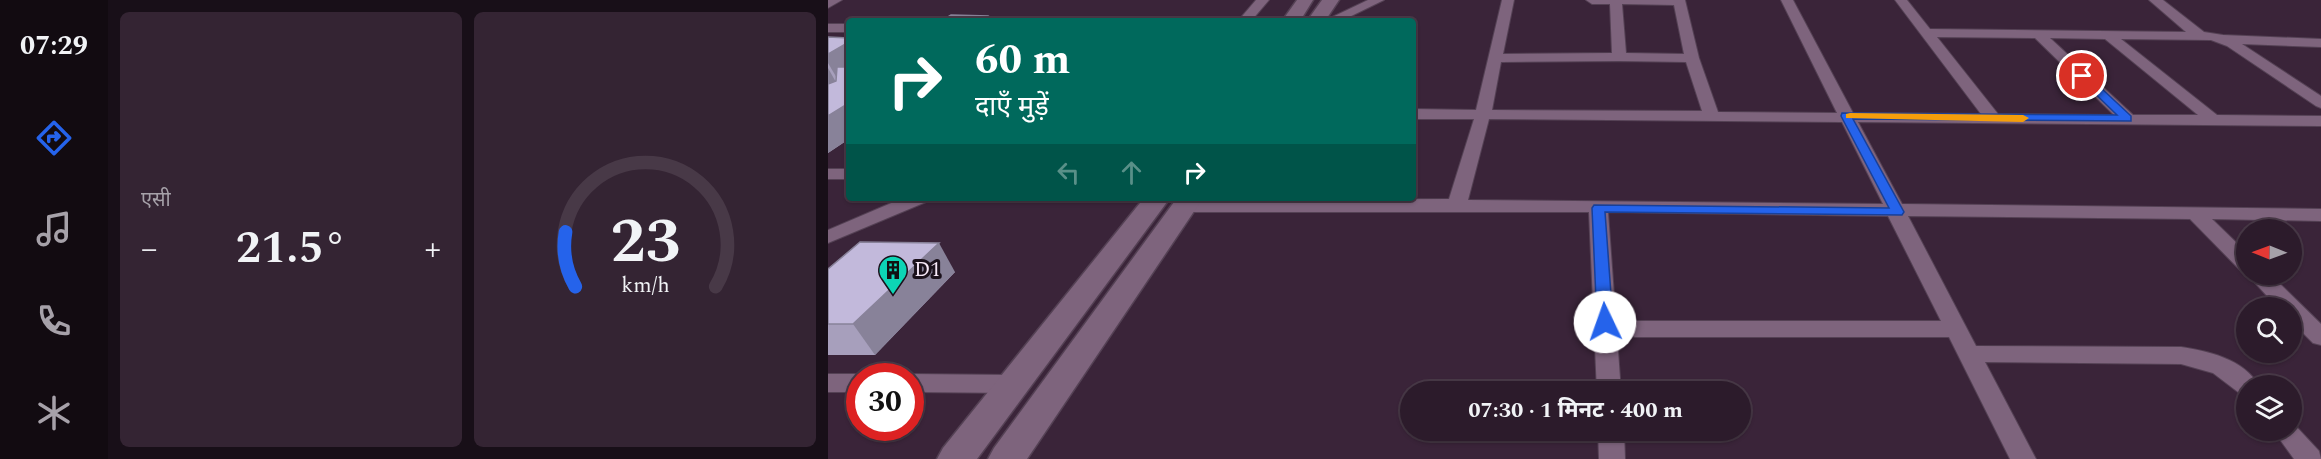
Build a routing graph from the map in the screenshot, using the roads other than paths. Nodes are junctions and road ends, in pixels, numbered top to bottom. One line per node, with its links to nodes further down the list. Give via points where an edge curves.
1 (836, 0): 14 (street)
2 (1263, 0): 16 (street)
3 (1305, 0): 17 (street)
4 (1331, 0): 18 (street)
5 (1357, 0): 15 (street)
6 (1378, 0): 15 (street)
7 (1508, 0): 28 (street)
8 (1592, 0): 9 (street)
9 (1616, 0): 13 (street); 27 (street)
10 (1787, 0): 34 (street)
11 (1901, 0): 21 (street)
12 (2156, 0): 24 (street, via 2179,22)
13 (1679, 1): 29 (street)
14 (828, 4)
15 (1346, 17)
16 (1247, 18)
17 (1293, 18)
18 (1318, 18)
19 (828, 28): 20 (street)
20 (846, 28)
21 (1927, 33): 22 (street); 35 (street)
22 (2038, 34): 23 (street); 36 (street)
23 (2108, 35): 24 (street); 37 (street)
24 (2202, 36): 25 (street)
25 (2223, 39): 26 (street); 30 (street)
26 (2321, 43)
27 (1619, 57): 28 (street); 29 (street)
28 (1496, 58): 32 (street)
29 (1692, 58): 33 (street)
30 (2321, 103)
31 (1416, 114): 32 (street)
32 (1483, 114): 33 (street); 44 (street)
33 (1711, 115): 34 (street)
34 (1846, 116): 35 (street); 46 (street)
35 (1994, 118): 36 (street)
36 (2127, 118): 37 (street)
37 (2211, 118): 38 (street)
38 (2321, 121)
39 (828, 174): 40 (street)
40 (846, 174)
41 (912, 201): 49 (street)
42 (1177, 201): 43 (street); 63 (street); 67 (street)
43 (1228, 202): 44 (street)
44 (1457, 206): 45 (street)
45 (1598, 208): 46 (street); 59 (street)
46 (1898, 212): 47 (street); 55 (street)
47 (2196, 214): 48 (street); 50 (street)
48 (2321, 215)
49 (828, 237)
50 (2236, 254)
51 (2268, 285): 52 (street)
52 (2280, 297)
53 (2302, 319): 56 (street)
54 (1635, 329): 55 (street)
55 (1957, 330): 57 (street)
56 (2321, 337)
57 (1970, 354): 58 (street, via 2169,354 2220,364); 69 (street)
58 (2236, 377)
59 (1608, 381)
60 (828, 383): 61 (street)
61 (846, 383)
62 (924, 383): 63 (street)
63 (1015, 384): 66 (street)
64 (1611, 441): 68 (street)
65 (2295, 441): 70 (street)
66 (956, 459)
67 (1007, 459)
68 (1612, 459)
69 (2023, 459)
70 (2310, 459)

